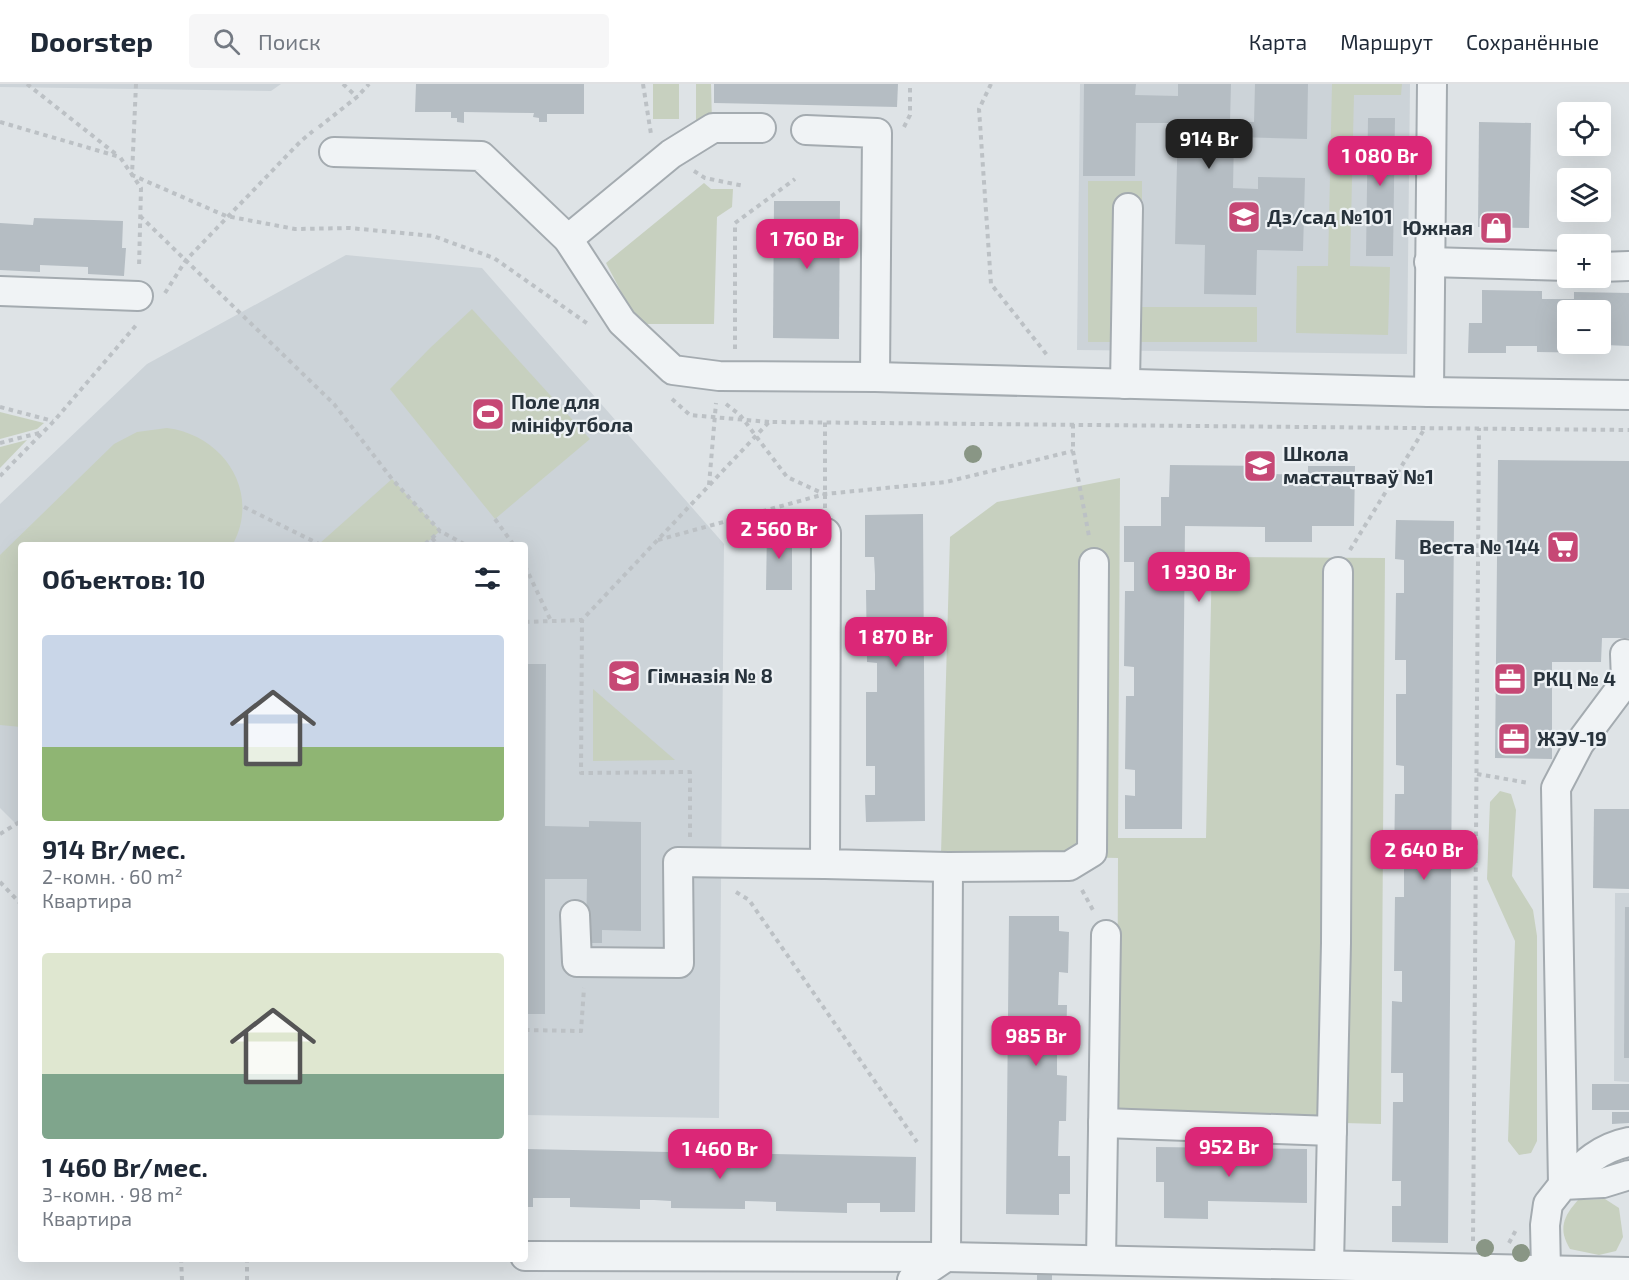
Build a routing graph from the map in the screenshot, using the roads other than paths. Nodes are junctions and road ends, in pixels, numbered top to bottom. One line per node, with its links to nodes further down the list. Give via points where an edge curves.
1 (1432, 84): 7 (lane)
2 (761, 128): 6 (lane, via 713,129 656,166)
3 (806, 130): 13 (lane, via 877,133)
4 (334, 152): 6 (lane, via 481,156)
5 (1128, 208): 14 (lane)
6 (568, 239): 13 (lane, via 622,322 673,370 735,376)
7 (1429, 262): 8 (lane); 15 (lane)
8 (1557, 266)
9 (1629, 266): 10 (lane)
10 (1611, 267)
11 (0, 291): 12 (lane)
12 (148, 304)
13 (875, 377): 14 (lane)
14 (1125, 384): 15 (lane)
15 (1428, 392): 16 (lane)
16 (1629, 395)
17 (826, 533): 21 (lane)
18 (1094, 562): 22 (lane, via 1092,852 1068,866)
19 (1338, 572): 26 (lane)
20 (1625, 654): 30 (lane, via 1626,681 1579,744 1556,788)
21 (825, 864): 22 (lane); 23 (lane, via 678,862 679,963 577,962)
22 (948, 867): 32 (lane)
23 (575, 915)
24 (1106, 935): 25 (lane)
25 (1103, 1123): 26 (lane); 33 (lane)
26 (1332, 1131): 34 (lane)
27 (1629, 1142): 28 (lane)
28 (1588, 1159): 29 (lane); 30 (lane)
29 (1616, 1179): 30 (lane)
30 (1563, 1185): 35 (lane, via 1548,1204)
31 (528, 1256): 32 (lane)
32 (946, 1257): 33 (lane); 38 (lane)
33 (1101, 1260): 36 (lane)
34 (1329, 1265): 35 (lane); 36 (lane)
35 (1546, 1270): 37 (lane)
36 (1169, 1271)
37 (1629, 1272)
38 (912, 1280)

